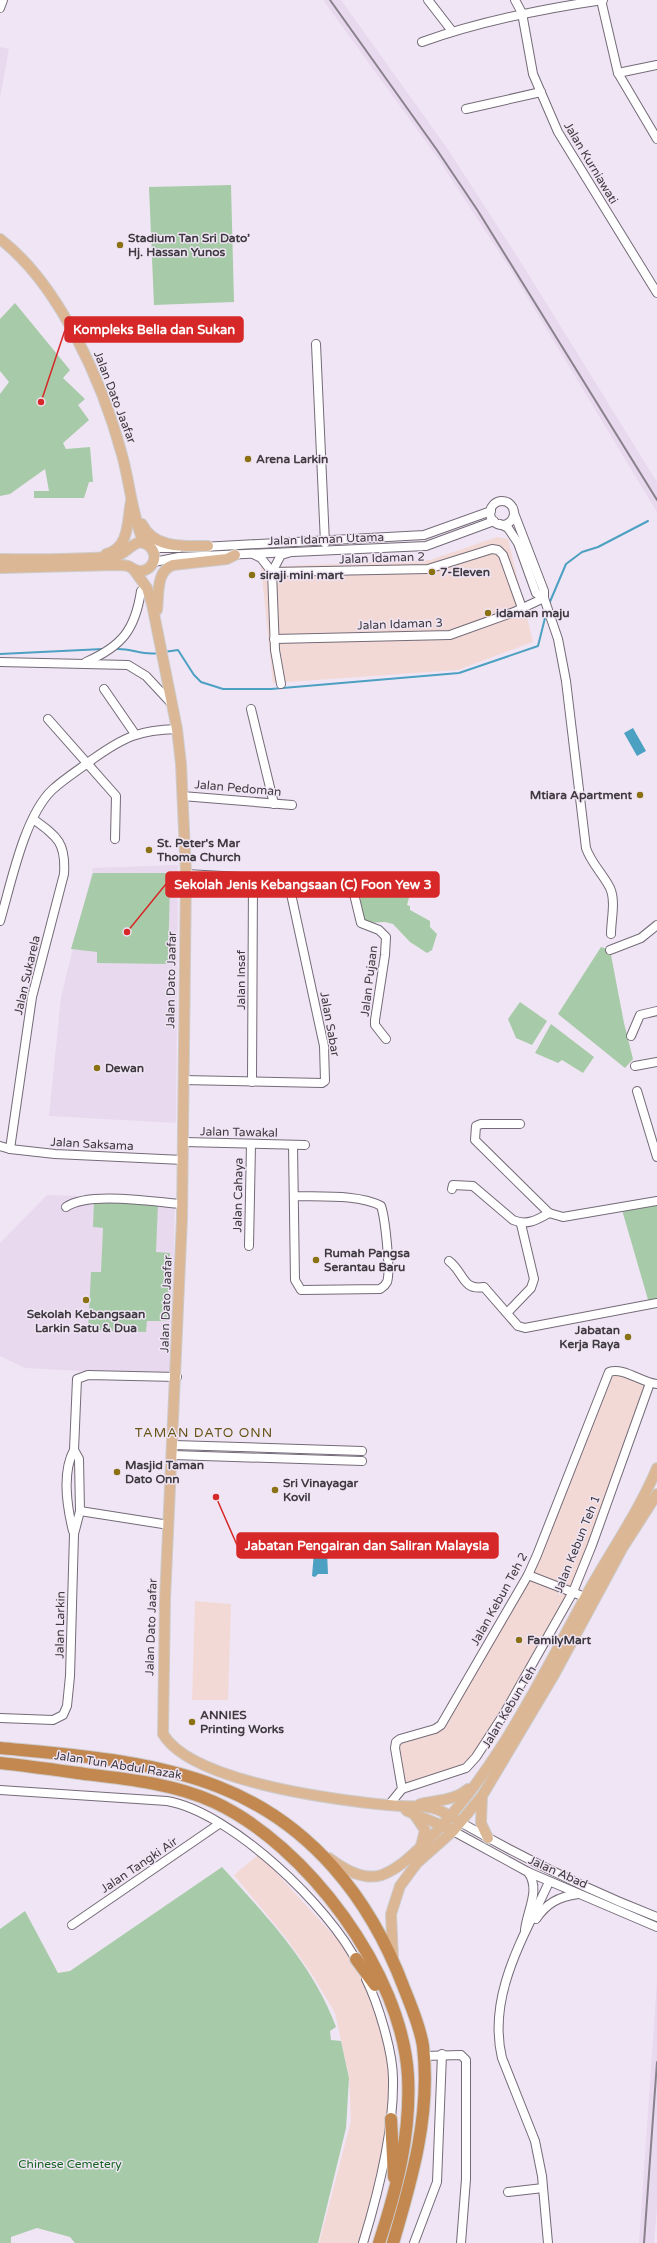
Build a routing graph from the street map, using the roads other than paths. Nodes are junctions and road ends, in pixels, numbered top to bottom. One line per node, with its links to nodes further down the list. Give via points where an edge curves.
1 (3, 0): 5 (street)
2 (428, 0): 7 (street)
3 (515, 0): 6 (street, Jalan Kurniawati)
4 (602, 0): 6 (street); 10 (street)
5 (0, 8)
6 (522, 13): 7 (street); 11 (street, Jalan Kurniawati, via 533,74)
7 (452, 31): 8 (street)
8 (422, 42)
9 (657, 65): 10 (street)
10 (618, 73): 13 (street)
11 (541, 92): 12 (street); 15 (street, Jalan Kurniawati, via 563,142)
12 (466, 109)
13 (657, 139)
14 (0, 241): 17 (main road, Jalan Dato Jaafar, via 18,256 47,290 86,356 118,437)
15 (657, 293)
16 (316, 344): 21 (street)
17 (132, 501): 22 (main road, Jalan Dato Jaafar); 23 (main road, via 146,532 151,537 172,546); 24 (main road, Jalan Dato Jaafar); 30 (main road, via 124,539 119,547 113,552)
18 (491, 511): 19 (street, Jalan Idaman Utama, via 494,504 502,501 512,506); 20 (street); 21 (street, Jalan Idaman Utama, via 424,535)
19 (514, 513): 20 (street, Jalan Idaman Utama, via 508,523); 36 (street, Jalan Idaman Utama, via 544,591)
20 (498, 523): 25 (street, Jalan Idaman Utama, via 426,546); 36 (street, Jalan Idaman Utama, via 514,535 536,593)
21 (325, 539): 23 (street, Jalan Idaman Utama); 25 (street)
22 (148, 545): 23 (street, Jalan Idaman Utama); 24 (main road); 31 (main road, via 155,557)
23 (208, 546)
24 (130, 548): 30 (main road, via 118,557); 33 (main road, via 125,558)
25 (325, 550): 26 (street, Jalan Idaman Utama)
26 (291, 552): 27 (street, Jalan Idaman Utama); 34 (street, via 281,555)
27 (253, 554): 28 (street, Jalan Idaman Utama); 34 (street, via 261,558)
28 (235, 555): 31 (street, Jalan Idaman Utama, via 179,557); 38 (main road, via 227,559 166,568 161,577)
29 (0, 559): 30 (main road)
30 (78, 563): 32 (main road); 33 (main road); 35 (main road, via 126,573 134,579)
31 (153, 563): 33 (main road, via 148,569 141,571); 38 (main road, Jalan Dato Jaafar)
32 (0, 568)
33 (131, 568): 38 (main road, Jalan Dato Jaafar, via 147,588)
34 (272, 572): 37 (street, Jalan Idaman 2, via 428,569 492,548 503,555); 39 (street)
35 (141, 591): 38 (main road); 41 (street, via 138,611 120,642 110,651)
36 (544, 598): 37 (street, Jalan Idaman 3); 60 (street, Jalan Idaman Utama, via 558,640 567,686 588,855 610,888 613,898)
37 (522, 608): 39 (street, Jalan Idaman 3, via 450,635)
38 (156, 614): 44 (main road, Jalan Dato Jaafar)
39 (274, 640): 42 (street)
40 (0, 662): 41 (street)
41 (85, 663): 44 (street, via 134,668 152,681)
42 (282, 684)
43 (104, 689): 48 (street)
44 (173, 705): 47 (main road, Jalan Dato Jaafar)
45 (251, 709): 51 (street)
46 (48, 719): 49 (street)
47 (177, 729): 48 (street); 50 (main road, Jalan Dato Jaafar)
48 (135, 734): 49 (street)
49 (88, 763): 53 (street, via 52,791); 54 (street, via 116,796)
50 (182, 796): 51 (street, Jalan Pedoman); 55 (main road, Jalan Dato Jaafar)
51 (274, 804): 52 (street, Jalan Pedoman)
52 (292, 805)
53 (33, 819): 58 (street, via 24,839); 76 (street, Jalan Sukarela, via 51,832 65,855 32,997)
54 (114, 839)
55 (186, 874): 56 (street, Jalan Pujaan); 67 (main road, Jalan Dato Jaafar)
56 (253, 878): 57 (street, Jalan Pujaan); 68 (street, Jalan Insaf)
57 (288, 880): 64 (street, Jalan Pujaan, via 320,882 354,894 361,923 379,930 386,936 374,1020); 68 (street, Jalan Sabar, via 324,1046 325,1080 322,1083)
58 (0, 922)
59 (657, 925): 61 (street, via 640,938)
60 (611, 934)
61 (610, 950)
62 (657, 1011): 63 (street, via 640,1015)
63 (631, 1036)
64 (386, 1039)
65 (657, 1062): 66 (street)
66 (635, 1066)
67 (183, 1080): 68 (street, Jalan Sabar); 71 (main road, Jalan Dato Jaafar)
68 (252, 1082)
69 (637, 1091): 77 (street)
70 (520, 1124): 84 (street, via 481,1124 476,1126 474,1140)
71 (184, 1142): 72 (street, Jalan Tawakal); 78 (main road, Jalan Dato Jaafar)
72 (251, 1144): 73 (street, Jalan Tawakal); 86 (street, Jalan Cahaya)
73 (293, 1145): 74 (street, Jalan Tawakal); 80 (street, Jalan Tawakal)
74 (305, 1145)
75 (0, 1146): 76 (street, Jalan Saksama)
76 (10, 1150): 78 (street, Jalan Saksama)
77 (657, 1157)
78 (183, 1160): 82 (main road, Jalan Dato Jaafar)
79 (452, 1189): 85 (street, via 453,1185 473,1186)
80 (294, 1196): 80 (street, Jalan Tawakal, via 345,1198 375,1202 381,1206 387,1264 385,1286 380,1289 301,1290 295,1280)
81 (657, 1201): 84 (street, via 563,1217)
82 (182, 1204): 83 (street, via 90,1198); 90 (main road, Jalan Dato Jaafar)
83 (66, 1207)
84 (549, 1213): 85 (street, via 535,1222)
85 (521, 1224): 89 (street, via 534,1279 531,1288)
86 (249, 1246)
87 (449, 1261): 89 (street, via 457,1267 466,1284 475,1288 484,1287)
88 (657, 1303): 89 (street, via 525,1328 518,1326)
89 (507, 1313)
90 (177, 1377): 92 (street, Jalan Larkin, via 88,1375 77,1379); 93 (main road, Jalan Dato Jaafar)
91 (654, 1384): 102 (street, Jalan Kebun Teh 2, via 627,1374 611,1371 608,1374); 103 (street, Jalan Kebun Teh 1)
92 (74, 1450): 97 (street, Jalan Larkin, via 70,1458); 99 (street, Jalan Larkin, via 78,1459)
93 (173, 1450): 94 (street); 95 (street); 100 (main road, Jalan Dato Jaafar)
94 (362, 1451)
95 (362, 1461)
96 (657, 1468): 104 (main road, Jalan Kebun Teh)
97 (68, 1485): 99 (street); 101 (street, Jalan Larkin, via 68,1507)
98 (657, 1494): 104 (main road, Jalan Kebun Teh)
99 (80, 1511): 100 (street); 101 (street, Jalan Larkin)
100 (168, 1525): 112 (main road, Jalan Dato Jaafar, via 162,1719 163,1734 166,1738 177,1750 193,1760 230,1774 304,1794)
101 (74, 1534): 105 (street, Jalan Larkin, via 67,1706 63,1715 53,1720)
102 (528, 1575): 103 (street); 109 (street, Jalan Kebun Teh 2, via 438,1728 396,1742)
103 (573, 1592): 104 (street); 109 (street, Jalan Kebun Teh 1, via 504,1714 476,1757 466,1768)
104 (590, 1598): 108 (main road, Jalan Kebun Teh); 111 (main road, Jalan Kebun Teh, via 554,1675)
105 (0, 1718)
106 (0, 1748): 120 (highway, Jalan Tun Abdul Razak, via 134,1765 195,1779 251,1801 278,1818)
107 (0, 1763): 131 (highway, Jalan Tun Abdul Razak, via 170,1787 214,1802 241,1817 308,1873 348,1921 386,1992)
108 (479, 1780): 113 (main road, via 461,1796 436,1800); 114 (main road, Jalan Kebun Teh)
109 (402, 1789): 112 (street)
110 (0, 1790): 115 (street, via 167,1801 188,1807)
111 (482, 1796): 114 (main road, Jalan Kebun Teh); 118 (main road, via 481,1823)
112 (389, 1806): 113 (main road, Jalan Dato Jaafar)
113 (414, 1809): 114 (main road, Jalan Dato Jaafar, via 437,1810); 116 (main road, Jalan Dato Jaafar); 119 (main road, via 425,1830)
114 (456, 1820): 116 (main road, Jalan Kebun Teh); 117 (main road, Jalan Kebun Teh); 118 (street, Jalan Abad)
115 (219, 1824): 126 (street, Jalan Tangki Air); 130 (street, via 255,1847 288,1876 336,1928)
116 (443, 1825): 117 (main road, Jalan Dato Jaafar); 119 (main road, Jalan Kebun Teh)
117 (453, 1831): 121 (street, Jalan Abad); 129 (main road, Jalan Kebun Teh, via 417,1863 396,1894 391,1914)
118 (488, 1838): 123 (street, Jalan Abad)
119 (420, 1848): 120 (main road, Jalan Kebun Teh, via 403,1864 376,1876 354,1873)
120 (321, 1852): 129 (highway, Jalan Tun Abdul Razak, via 353,1890)
121 (528, 1872): 122 (street, Jalan Abad); 128 (street, via 535,1891 526,1915)
122 (550, 1882): 123 (street, via 557,1880 571,1885); 124 (street, Jalan Abad); 128 (street)
123 (580, 1884): 125 (street, Jalan Abad)
124 (578, 1894): 127 (street, Jalan Abad); 128 (street, via 566,1896 544,1908)
125 (654, 1916)
126 (72, 1925)
127 (657, 1927)
128 (524, 1936): 135 (street, via 501,1997 498,2014 499,2045 535,2141)
129 (393, 1958): 133 (highway, Jalan Tun Abdul Razak, via 415,2016)
130 (356, 1959): 131 (highway, via 367,1972); 134 (street, via 372,1992 391,2058)
131 (401, 2031): 137 (highway, Jalan Tun Abdul Razak, via 408,2075 408,2110 405,2148)
132 (442, 2054): 133 (street); 141 (street, via 437,2182); 142 (street, via 461,2055 466,2060 466,2178)
133 (423, 2056): 140 (highway, Jalan Tun Abdul Razak, via 422,2121 415,2171)
134 (391, 2119): 137 (highway); 138 (street, via 373,2211)
135 (543, 2188): 136 (street); 143 (street)
136 (508, 2192)
137 (393, 2200): 139 (highway, Jalan Tun Abdul Razak)
138 (363, 2243)
139 (379, 2243)
140 (393, 2243)
141 (414, 2243)
142 (461, 2243)
143 (548, 2243)

